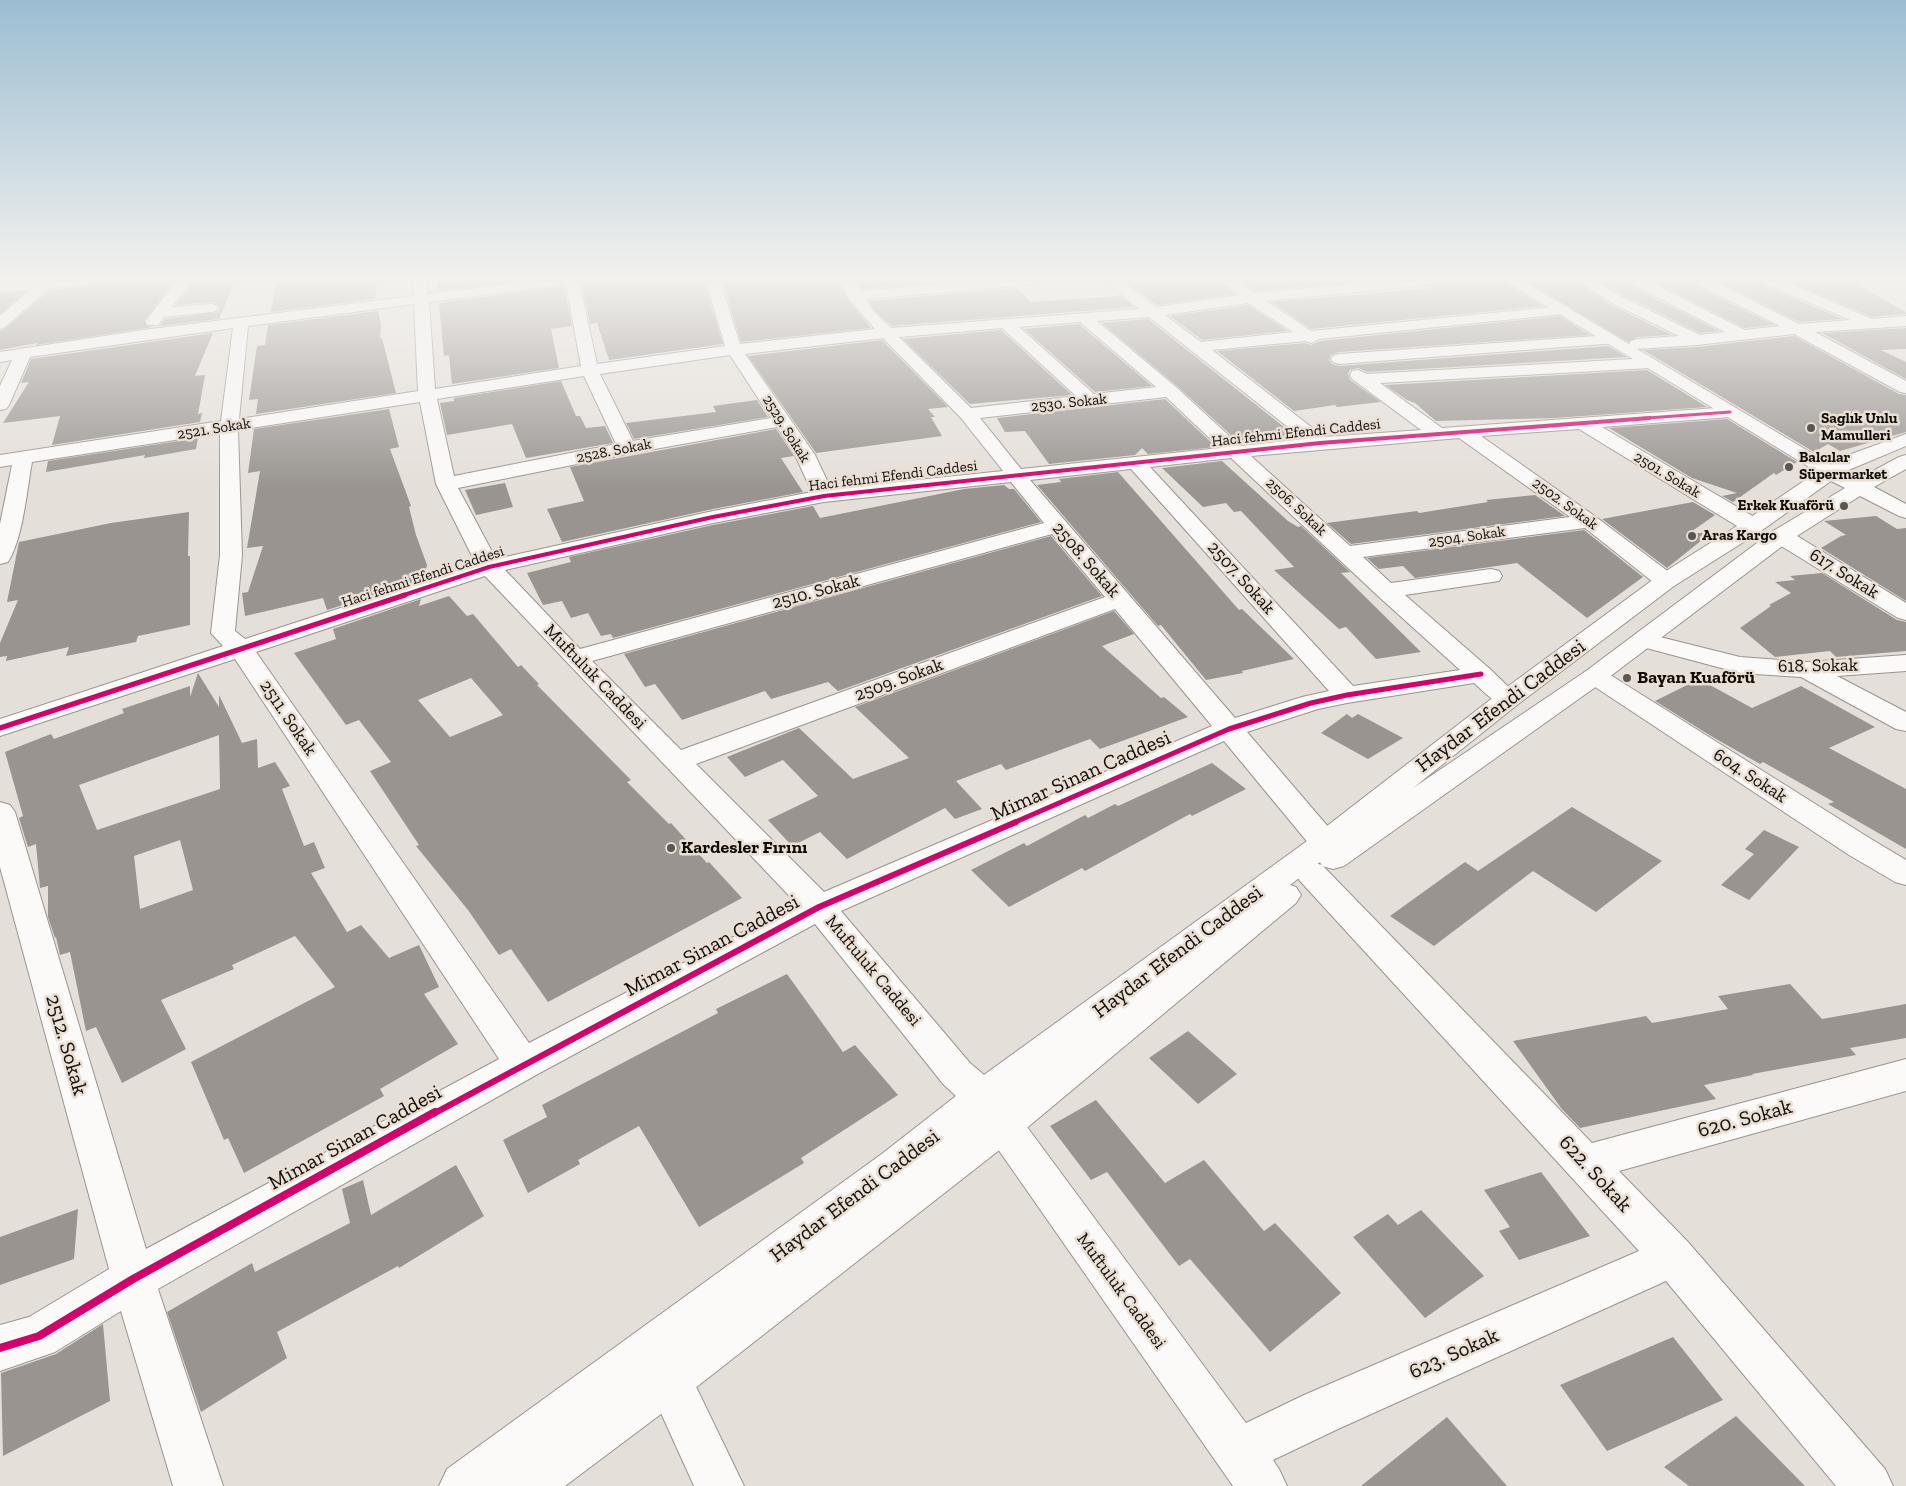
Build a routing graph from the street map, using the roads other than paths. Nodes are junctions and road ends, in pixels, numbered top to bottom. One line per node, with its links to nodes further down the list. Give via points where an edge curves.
1 (46, 350): 16 (street)
2 (233, 350): 31 (street, 2511. Sokak)
3 (424, 350): 24 (street, Muftuluk Caddesi)
4 (586, 350): 20 (street)
5 (732, 350): 20 (street, 2521. Sokak)
6 (734, 350): 29 (street, 2529. Sokak)
7 (903, 350): 28 (street, 2508. Sokak)
8 (1035, 350): 25 (street)
9 (1122, 350): 23 (street, 2506. Sokak)
10 (1200, 350): 35 (street)
11 (1328, 350): 18 (street)
12 (1463, 350): 18 (street)
13 (1629, 350): 19 (street)
14 (1648, 350): 43 (street)
15 (1835, 350): 22 (street)
16 (23, 354): 17 (street); 26 (street)
17 (0, 357)
18 (1339, 359): 21 (street)
19 (1650, 363): 21 (street); 27 (street)
20 (590, 370): 24 (street, 2521. Sokak); 36 (street)
21 (1364, 379): 33 (street)
22 (1906, 388)
23 (1170, 391): 25 (street, 2530. Sokak); 37 (street, 2506. Sokak)
24 (427, 395): 31 (street, 2521. Sokak); 44 (street, Muftuluk Caddesi)
25 (1090, 400): 28 (street, 2530. Sokak)
26 (0, 405)
27 (1730, 412): 30 (street, Haci fehmi Efendi Caddesi); 43 (street)
28 (967, 414): 42 (street, 2508. Sokak)
29 (783, 422): 36 (street, 2528. Sokak); 46 (street, 2529. Sokak, via 805,455)
30 (1582, 422): 32 (street, Haci fehmi Efendi Caddesi); 51 (street, 2501. Sokak)
31 (229, 427): 38 (street, 2521. Sokak); 61 (street, 2511. Sokak, via 231,555 223,633)
32 (1461, 431): 33 (street, Haci fehmi Efendi Caddesi); 48 (street, 2502. Sokak)
33 (1437, 433): 35 (street, Haci fehmi Efendi Caddesi)
34 (1906, 440): 43 (street, Haydar Efendi Caddesi)
35 (1320, 443): 37 (street, Haci fehmi Efendi Caddesi)
36 (627, 448): 44 (street, 2528. Sokak)
37 (1236, 452): 41 (street, Haci fehmi Efendi Caddesi); 52 (street, 2506. Sokak)
38 (23, 458): 39 (street, 2521. Sokak); 50 (street)
39 (0, 461)
40 (1906, 461): 43 (street, Haydar Efendi Caddesi)
41 (1136, 462): 42 (street, Haci fehmi Efendi Caddesi); 67 (street, 2507. Sokak)
42 (1014, 474): 46 (street, Haci fehmi Efendi Caddesi); 49 (street, 2508. Sokak)
43 (1851, 476): 45 (street); 47 (street); 51 (street, Haydar Efendi Caddesi)
44 (446, 484): 54 (street, Muftuluk Caddesi)
45 (1906, 494)
46 (824, 496): 54 (street, Haci fehmi Efendi Caddesi)
47 (1906, 512)
48 (1589, 520): 52 (street, 2504. Sokak); 56 (street, 2502. Sokak)
49 (1057, 526): 58 (street, 2508. Sokak); 62 (street, 2510. Sokak)
50 (5, 528): 53 (street)
51 (1767, 531): 56 (street, Haydar Efendi Caddesi); 59 (street, 617. Sokak); 60 (street, Haydar Efendi Caddesi)
52 (1345, 553): 57 (street, 2506. Sokak)
53 (0, 557)
54 (489, 567): 61 (street, Haci fehmi Efendi Caddesi); 62 (street, Muftuluk Caddesi)
55 (1491, 576): 57 (street)
56 (1666, 581): 68 (street, Haydar Efendi Caddesi)
57 (1386, 592): 65 (street, 2506. Sokak)
58 (1121, 600): 71 (street, 2508. Sokak); 72 (street, 2509. Sokak)
59 (1906, 613)
60 (1644, 640): 64 (street, 618. Sokak, via 1740,665); 66 (street, Haydar Efendi Caddesi)
61 (242, 650): 70 (street, Haci fehmi Efendi Caddesi); 77 (street, 2511. Sokak)
62 (575, 658): 72 (street, Muftuluk Caddesi)
63 (1906, 663): 64 (street, 618. Sokak)
64 (1807, 670): 69 (street)
65 (1481, 674): 67 (street, Mimar Sinan Caddesi); 68 (street, 2506. Sokak)
66 (1595, 676): 74 (street, Haydar Efendi Caddesi); 75 (street, 604. Sokak)
67 (1347, 695): 71 (street, Mimar Sinan Caddesi)
68 (1508, 699): 74 (street, Haydar Efendi Caddesi)
69 (1906, 723)
70 (0, 728)
71 (1229, 729): 74 (street, 2508. Sokak); 76 (street, Mimar Sinan Caddesi)
72 (677, 761): 76 (street, Muftuluk Caddesi)
73 (0, 812): 83 (street, 2512. Sokak)
74 (1318, 858): 79 (street, Haydar Efendi Caddesi); 80 (street, Haydar Efendi Caddesi); 81 (street, 622. Sokak)
75 (1906, 874)
76 (820, 907): 77 (street, Mimar Sinan Caddesi); 79 (street, Muftuluk Caddesi, via 957,1074)
77 (523, 1064): 83 (street, Mimar Sinan Caddesi)
78 (1906, 1075): 81 (street, 620. Sokak)
79 (983, 1098): 80 (street, Muftuluk Caddesi); 88 (street, Haydar Efendi Caddesi, via 897,1166)
80 (1002, 1125): 85 (street, Haydar Efendi Caddesi); 86 (street, Muftuluk Caddesi)
81 (1585, 1163): 82 (street, 622. Sokak)
82 (1673, 1257): 86 (street, 623. Sokak, via 1321,1412); 91 (street, 622. Sokak)
83 (133, 1279): 84 (street, Mimar Sinan Caddesi, via 39,1336); 87 (street, 2512. Sokak)
84 (0, 1348)
85 (668, 1380): 89 (street, Haydar Efendi Caddesi); 90 (street)
86 (1250, 1469)
87 (198, 1486)
88 (464, 1486)
89 (524, 1486)
90 (719, 1486)
91 (1868, 1486)

